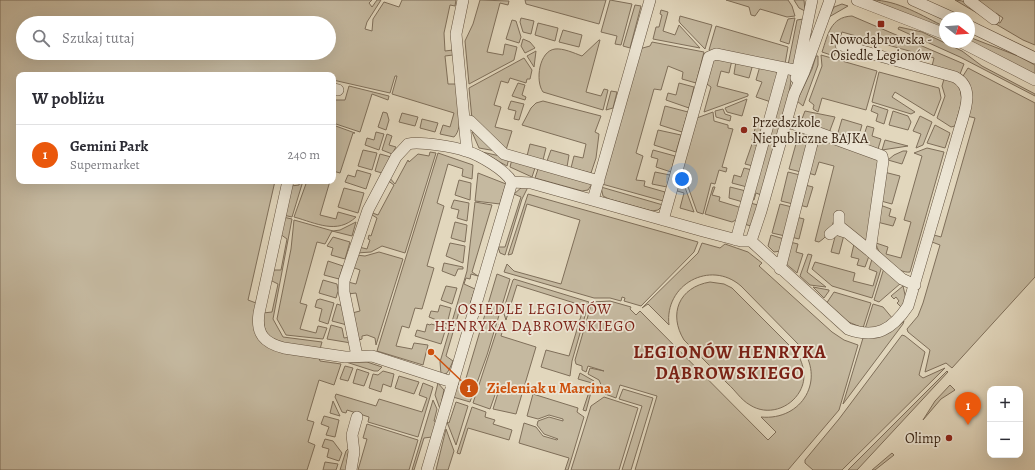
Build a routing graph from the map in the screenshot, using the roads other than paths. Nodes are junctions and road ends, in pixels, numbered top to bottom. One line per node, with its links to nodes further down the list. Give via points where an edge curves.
1 (463, 0): 18 (street, via 456,34)
2 (650, 0): 22 (street)
3 (812, 0): 16 (street)
4 (830, 0): 16 (street)
5 (857, 0): 11 (street)
6 (913, 0): 8 (street)
7 (969, 0): 9 (street)
8 (940, 12)
9 (994, 19)
10 (975, 29): 14 (street)
11 (939, 32)
12 (841, 45): 34 (street, via 955,77 966,89 965,110)
13 (973, 48): 17 (street)
14 (1035, 58)
15 (784, 68): 16 (street); 27 (street, via 716,54 709,57); 30 (street)
16 (800, 71): 19 (street)
17 (1035, 80)
18 (465, 121): 21 (street); 22 (street, via 470,121 504,154)
19 (786, 121): 20 (street); 31 (street)
20 (815, 132): 32 (street, via 882,156); 33 (street)
21 (467, 151): 23 (street, via 504,171); 35 (street, via 414,143 402,149 396,157 364,217 344,281)
22 (599, 181): 25 (street)
23 (512, 182): 25 (street, via 531,183); 36 (street)
24 (287, 184): 35 (street, via 258,326 264,338 274,346 339,356)
25 (594, 200): 27 (street)
26 (839, 216): 28 (street, via 840,226)
27 (663, 220): 30 (street)
28 (845, 232): 29 (street, via 836,229); 32 (street)
29 (830, 234)
30 (736, 240): 31 (street)
31 (751, 241): 33 (street)
32 (870, 252): 34 (street, via 902,279)
33 (780, 269): 34 (street, via 848,329 863,333 884,331 892,326 908,306)
34 (915, 285)
35 (356, 356): 36 (street, via 372,356)
36 (452, 382): 39 (street)
37 (357, 417): 38 (street, via 352,435 354,452)
38 (351, 470)
39 (427, 470)

